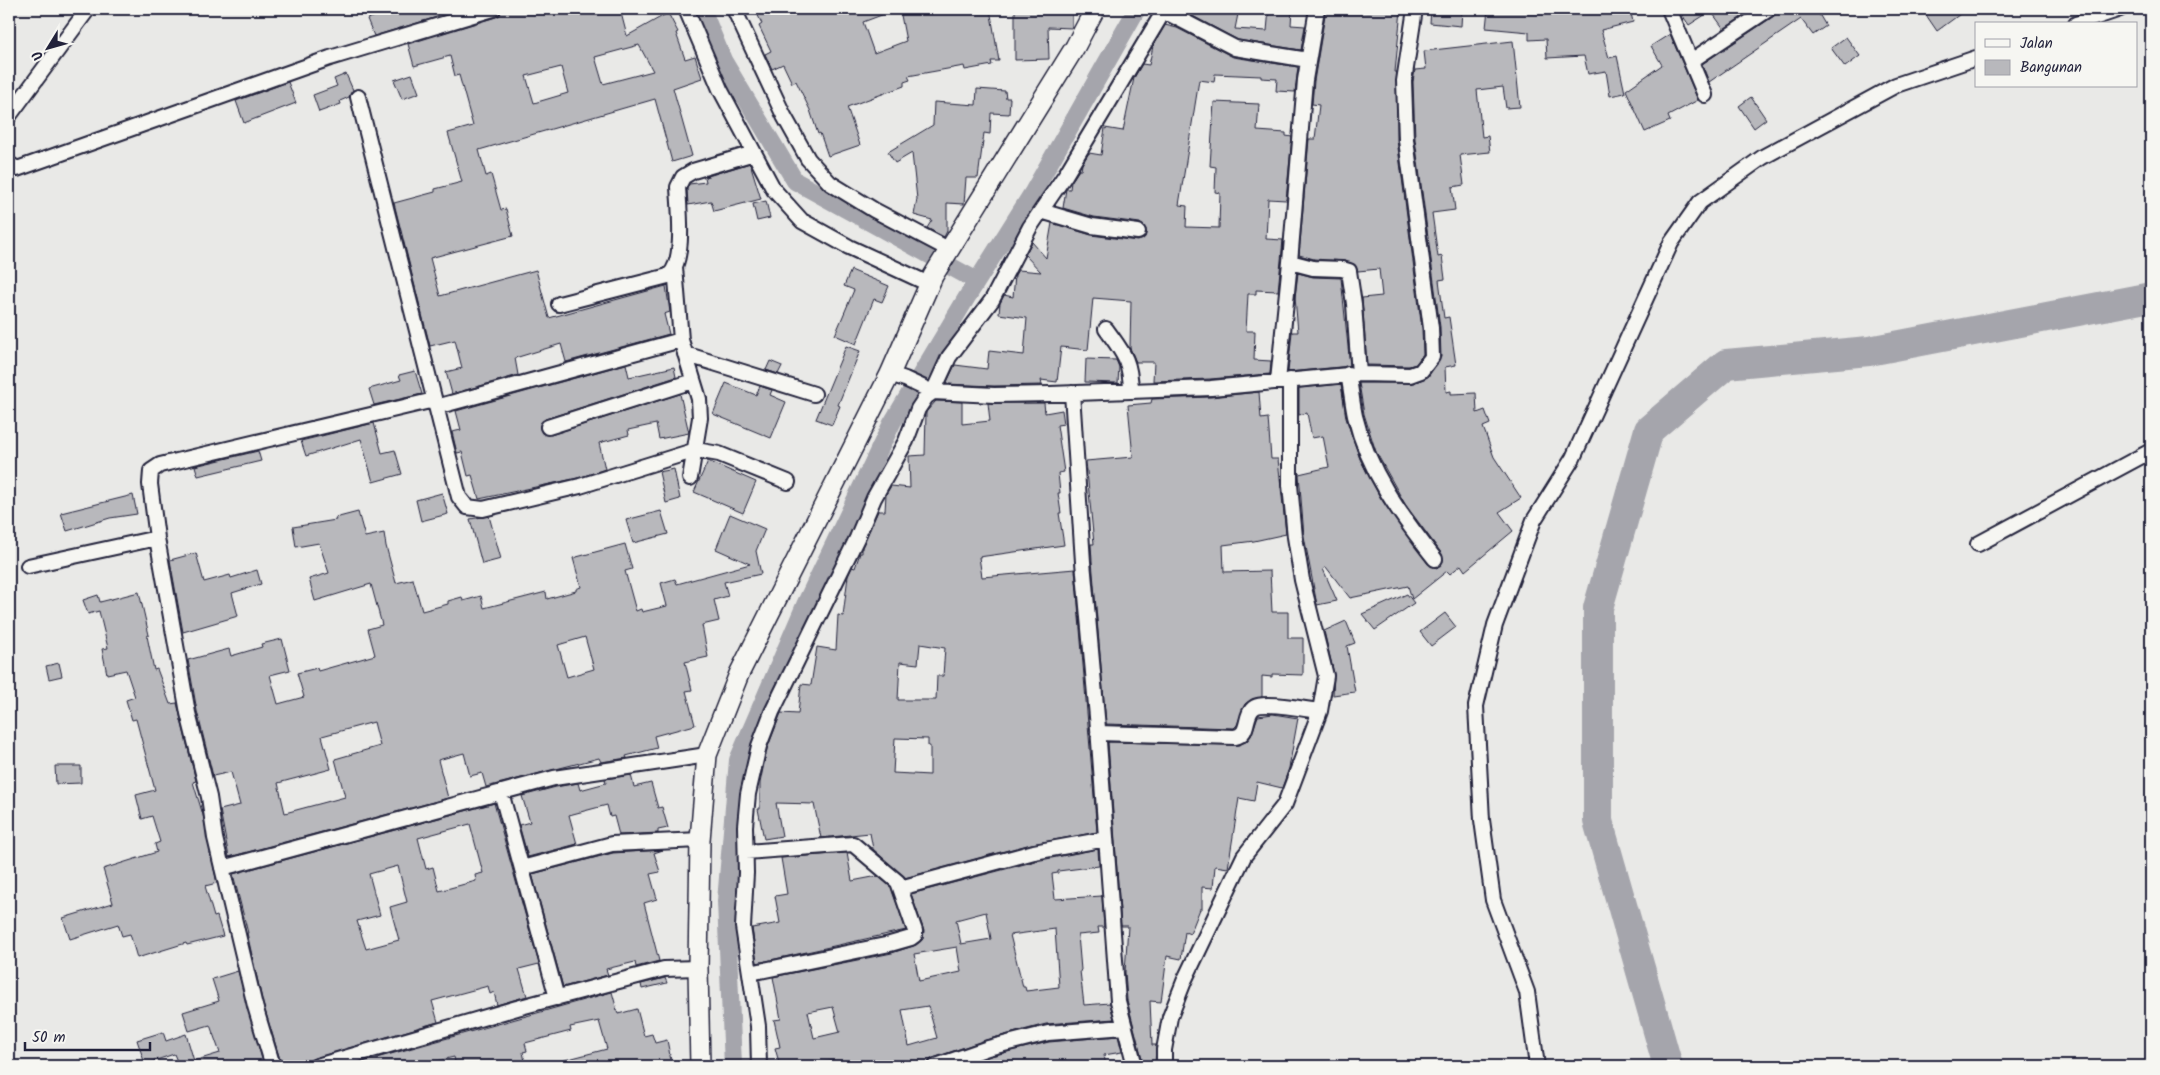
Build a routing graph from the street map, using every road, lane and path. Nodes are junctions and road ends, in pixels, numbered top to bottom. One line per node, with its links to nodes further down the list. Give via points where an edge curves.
1 (88, 9): 18 (street)
2 (493, 9): 20 (street, via 330,58 18,168)
3 (686, 9): 19 (street, via 720,89)
4 (734, 9): 23 (street, via 808,159 830,183)
5 (1095, 9): 23 (main road, via 1075,47)
6 (1316, 9): 14 (street)
7 (1414, 9): 31 (street, via 1404,81 1406,140 1432,357 1421,371 1410,375)
8 (1669, 9): 15 (street)
9 (1769, 9): 15 (street)
10 (2120, 9): 12 (street)
11 (1164, 10): 14 (street, via 1235,48); 21 (street)
12 (2082, 22)
13 (1975, 58): 70 (street, via 1896,85 1763,157 1700,202 1671,243 1573,458 1534,520 1495,624 1476,706 1482,820 1494,900 1527,992)
14 (1308, 60): 24 (street)
15 (1690, 61): 16 (street)
16 (1706, 95)
17 (358, 97): 39 (street)
18 (9, 116)
19 (754, 153): 25 (street, via 683,177 678,186 679,258); 26 (street, via 774,190 802,221 849,247)
20 (9, 164)
21 (1041, 211): 22 (street, via 1092,226); 35 (street, via 992,300 949,357)
22 (1138, 232)
23 (948, 252): 26 (main road)
24 (1290, 262): 31 (street, via 1349,271 1354,304); 33 (street)
25 (675, 267): 27 (street, via 668,276); 29 (street)
26 (931, 280): 32 (main road)
27 (559, 304)
28 (1106, 329): 36 (street, via 1127,361)
29 (681, 340): 30 (street); 39 (street)
30 (685, 354): 34 (street); 38 (street)
31 (1354, 374): 33 (street); 47 (street, via 1355,416 1377,475 1395,506)
32 (897, 376): 35 (street); 51 (main road, via 739,674)
33 (1284, 380): 36 (street, via 1211,388); 49 (street, via 1295,537 1302,580 1326,676)
34 (693, 381): 40 (street); 41 (street, via 700,418)
35 (930, 390): 37 (street, via 994,395); 55 (street, via 874,498 772,712 759,746 748,794)
36 (1131, 390): 37 (street)
37 (1072, 393): 50 (street, via 1082,562)
38 (814, 394)
39 (435, 404): 41 (street, via 459,497 472,508 483,509 580,486); 45 (street, via 160,465 151,471 150,484)
40 (548, 427)
41 (696, 450): 43 (street); 44 (street, via 719,454)
42 (2151, 451): 46 (street)
43 (690, 478)
44 (788, 482)
45 (157, 538): 48 (street); 56 (street, via 188,713 209,797)
46 (1978, 544)
47 (1435, 559)
48 (28, 566)
49 (1320, 711): 50 (street, via 1256,706 1244,731 1235,737); 69 (street, via 1284,804 1244,856 1185,980 1170,1017)
50 (1098, 733): 54 (street)
51 (707, 755): 52 (street, via 554,778); 53 (main road)
52 (501, 792): 56 (street); 57 (street)
53 (700, 840): 57 (street, via 612,844); 59 (main road)
54 (1106, 840): 58 (street, via 1034,852); 62 (street, via 1118,1001)
55 (746, 852): 58 (street, via 853,844 898,882); 60 (street, via 744,927)
56 (222, 868): 63 (street)
57 (522, 868): 61 (street)
58 (900, 888): 60 (street, via 915,931 911,938)
59 (698, 968): 61 (street, via 664,969); 65 (main road)
60 (750, 973): 66 (street, via 758,1026)
61 (557, 998): 64 (street)
62 (1125, 1027): 67 (street, via 1048,1033 988,1048); 68 (street)
63 (273, 1066)
64 (317, 1066)
65 (700, 1066)
66 (759, 1066)
67 (936, 1066)
68 (1135, 1066)
69 (1164, 1066)
70 (1537, 1066)

